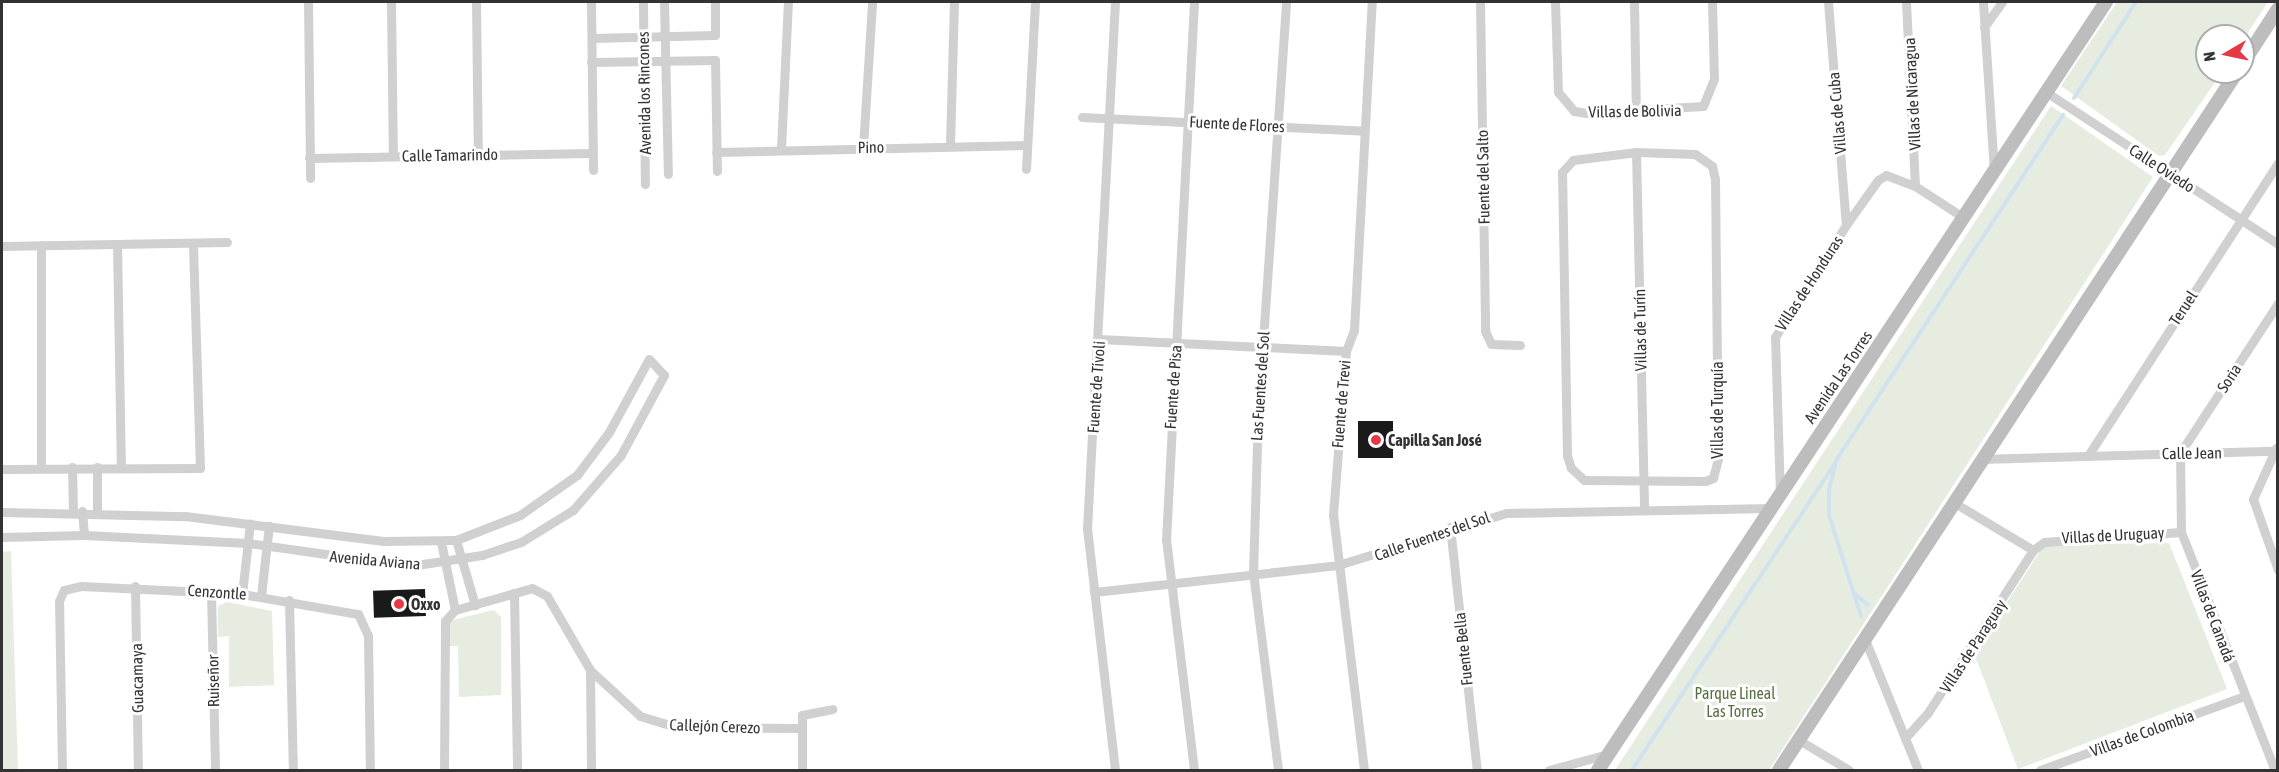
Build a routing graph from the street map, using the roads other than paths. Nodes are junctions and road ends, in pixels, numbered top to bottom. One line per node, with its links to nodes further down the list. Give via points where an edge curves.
1 (308, 2): 51 (street)
2 (391, 2): 50 (street)
3 (476, 2): 49 (street)
4 (591, 2): 29 (street)
5 (643, 2): 28 (street, Avenida los Rincones)
6 (664, 2): 27 (street, Avenida los Rincones)
7 (714, 2): 27 (street, via 715,35)
8 (788, 2): 45 (street)
9 (872, 2): 44 (street)
10 (954, 2): 42 (street)
11 (1035, 2): 43 (street)
12 (1115, 2): 38 (street, Fuente de Tívoli)
13 (1194, 2): 39 (street, Fuente de Pisa)
14 (1286, 2): 40 (street, Las Fuentes del Sol)
15 (1372, 2): 41 (street, Fuente de Trevi)
16 (1480, 2): 75 (street, Fuente del Salto, via 1485,330 1487,341 1496,346)
17 (1555, 2): 36 (street, Villas de Bolivia, via 1558,92 1564,104 1574,111)
18 (1634, 2): 36 (street)
19 (1712, 2): 36 (street, Villas de Bolivia, via 1714,79 1709,100 1696,110)
20 (1828, 2): 64 (street, Villas de Cuba)
21 (1906, 2): 61 (street, Villas de Nicaragua)
22 (1983, 2): 26 (street)
23 (2002, 2): 26 (street)
24 (2106, 2): 35 (street, Avenida Las Torres)
25 (2277, 9): 30 (street)
26 (1984, 27): 55 (street)
27 (664, 36): 28 (street); 32 (street, Avenida los Rincones)
28 (643, 37): 29 (street); 31 (street, Avenida los Rincones)
29 (591, 38): 33 (street)
30 (2255, 44)
31 (644, 61): 32 (street); 33 (street); 60 (street, Avenida los Rincones)
32 (665, 61): 46 (street, via 715,60); 57 (street, Avenida los Rincones)
33 (591, 62): 48 (street)
34 (2229, 84): 58 (street)
35 (2046, 92): 55 (street, Avenida Las Torres); 58 (street, Calle Oviedo)
36 (1636, 111)
37 (1082, 117): 38 (street, Fuente de Flores)
38 (1108, 118): 39 (street, Fuente de Flores); 72 (street, Fuente de Tívoli)
39 (1188, 121): 40 (street, Fuente de Flores); 73 (street, Fuente de Pisa)
40 (1278, 126): 41 (street, Fuente de Flores); 74 (street, Las Fuentes del Sol)
41 (1365, 131): 76 (street, Fuente de Trevi, via 1354,330)
42 (950, 145): 43 (street, Pino); 44 (street, Pino)
43 (1027, 145): 53 (street)
44 (863, 147): 45 (street, Pino)
45 (781, 149): 46 (street, Pino)
46 (716, 152): 56 (street)
47 (1636, 152): 86 (street, Villas de Turín); 86 (street, Villas de Turquía, via 1573,160 1566,165 1561,183 1570,468 1584,480); 86 (street, Villas de Turquía, via 1685,152 1706,159 1712,166 1716,191 1717,471 1705,482)
48 (591, 153): 49 (street, Calle Tamarindo); 54 (street)
49 (478, 154): 50 (street, Calle Tamarindo)
50 (393, 156): 51 (street, Calle Tamarindo)
51 (309, 158): 59 (street)
52 (2277, 163): 63 (street, Teruel)
53 (1026, 169)
54 (593, 170)
55 (1994, 170): 62 (street, Avenida Las Torres)
56 (717, 171)
57 (668, 174)
58 (2171, 174): 63 (street, Calle Oviedo); 80 (street)
59 (310, 178)
60 (645, 184)
61 (1915, 186): 62 (street, Villas de Honduras); 64 (street, Villas de Honduras, via 1897,177 1882,177)
62 (1963, 217): 87 (street, Avenida Las Torres)
63 (2240, 219): 68 (street, Calle Oviedo); 79 (street, Teruel)
64 (1846, 225): 87 (street, Villas de Honduras, via 1775,337)
65 (227, 242): 66 (street)
66 (193, 243): 67 (street); 83 (street, via 200,468)
67 (117, 244): 69 (street); 83 (street)
68 (2277, 244)
69 (41, 245): 70 (street); 84 (street)
70 (2, 246)
71 (2277, 303): 78 (street, Soria)
72 (1099, 339): 73 (street); 113 (street, Fuente de Tívoli, via 1087,529)
73 (1176, 342): 74 (street); 110 (street, Fuente de Pisa, via 1166,503)
74 (1263, 345): 76 (street); 109 (street, Las Fuentes del Sol)
75 (1520, 345)
76 (1346, 351): 107 (street, Fuente de Trevi, via 1333,515)
77 (2276, 449): 78 (street, Calle Jean); 108 (street, Calle Jean, via 2253,499)
78 (2180, 453): 79 (street, Calle Jean); 97 (street, Villas de Canadá)
79 (2089, 454): 80 (street, Calle Jean)
80 (1980, 459): 88 (street)
81 (72, 467): 82 (street); 84 (street); 91 (street)
82 (97, 467): 83 (street); 92 (street)
83 (122, 467)
84 (41, 468): 85 (street)
85 (2, 469)
86 (1644, 483): 89 (street, Villas de Turín)
87 (1780, 495): 90 (street, Avenida Las Torres)
88 (1953, 502): 104 (street); 120 (street)
89 (1644, 507): 90 (street, Calle Fuentes del Sol); 96 (street, Calle Fuentes del Sol, via 1506,513)
90 (1771, 508): 127 (street, Avenida Las Torres)
91 (77, 511): 92 (street, Avenida Aviana); 93 (street, Avenida Aviana); 98 (street)
92 (97, 511): 94 (street, Avenida Aviana)
93 (2, 512)
94 (250, 522): 95 (street, Avenida Aviana); 102 (street)
95 (269, 525): 101 (street, Avenida Aviana, via 383,541); 103 (street)
96 (1450, 527): 107 (street, Calle Fuentes del Sol, via 1379,555); 142 (street, Fuente Bella)
97 (2181, 532): 104 (street, Villas de Uruguay, via 2062,537); 122 (street, Villas de Canadá)
98 (84, 535): 99 (street, Avenida Aviana); 102 (street, Avenida Aviana)
99 (2, 537)
100 (456, 540): 101 (street, Avenida Aviana); 105 (street); 105 (street, Avenida Aviana, via 520,515 577,475 609,432 649,359 664,375 621,455 573,510 520,542)
101 (441, 542): 106 (street)
102 (248, 543): 103 (street, Avenida Aviana); 115 (street)
103 (266, 546): 106 (street, Avenida Aviana, via 392,565); 116 (street)
104 (2034, 550): 125 (street, Villas de Paraguay, via 1940,696)
105 (462, 559): 106 (street, Avenida Aviana); 118 (street)
106 (446, 562): 119 (street)
107 (1338, 565): 109 (street, Calle Fuentes del Sol); 141 (street, Fuente de Trevi)
108 (2277, 570)
109 (1253, 573): 110 (street, Calle Fuentes del Sol); 140 (street, Las Fuentes del Sol)
110 (1170, 582): 113 (street, Calle Fuentes del Sol); 139 (street, Fuente de Pisa)
111 (135, 586): 112 (street, Cenzontle); 129 (street, Cenzontle, via 71,587 59,601); 130 (street, Guacamaya)
112 (211, 592): 115 (street, Cenzontle); 131 (street, Ruiseñor)
113 (1094, 592): 138 (street, Fuente de Tívoli)
114 (514, 593): 118 (street); 121 (street, Callejón Cerezo, via 532,588 547,596); 135 (street)
115 (242, 594): 116 (street, Cenzontle)
116 (261, 596): 117 (street, Cenzontle)
117 (289, 600): 132 (street); 133 (street, Cenzontle, via 352,610 363,620 368,635)
118 (475, 605): 119 (street)
119 (455, 610): 134 (street, via 445,621 442,635)
120 (1864, 637): 125 (street); 126 (street)
121 (590, 670): 124 (street, Callejón Cerezo, via 629,708 658,723); 136 (street)
122 (2244, 696): 128 (street, Villas de Canadá); 148 (street, Villas de Colombia)
123 (832, 709): 124 (street, via 805,712)
124 (801, 728): 137 (street)
125 (1906, 737): 147 (street)
126 (1799, 740): 145 (street); 146 (street)
127 (1608, 754): 143 (street); 144 (street, Avenida Las Torres)
128 (2273, 769)
129 (62, 771)
130 (138, 771)
131 (215, 771)
132 (293, 771)
133 (370, 771)
134 (444, 771)
135 (517, 771)
136 (591, 771)
137 (802, 771)
138 (1115, 771)
139 (1194, 771)
140 (1278, 771)
141 (1364, 771)
142 (1477, 771)
143 (1550, 771)
144 (1598, 771)
145 (1779, 771)
146 (1849, 771)
147 (1918, 771)
148 (2040, 771)

